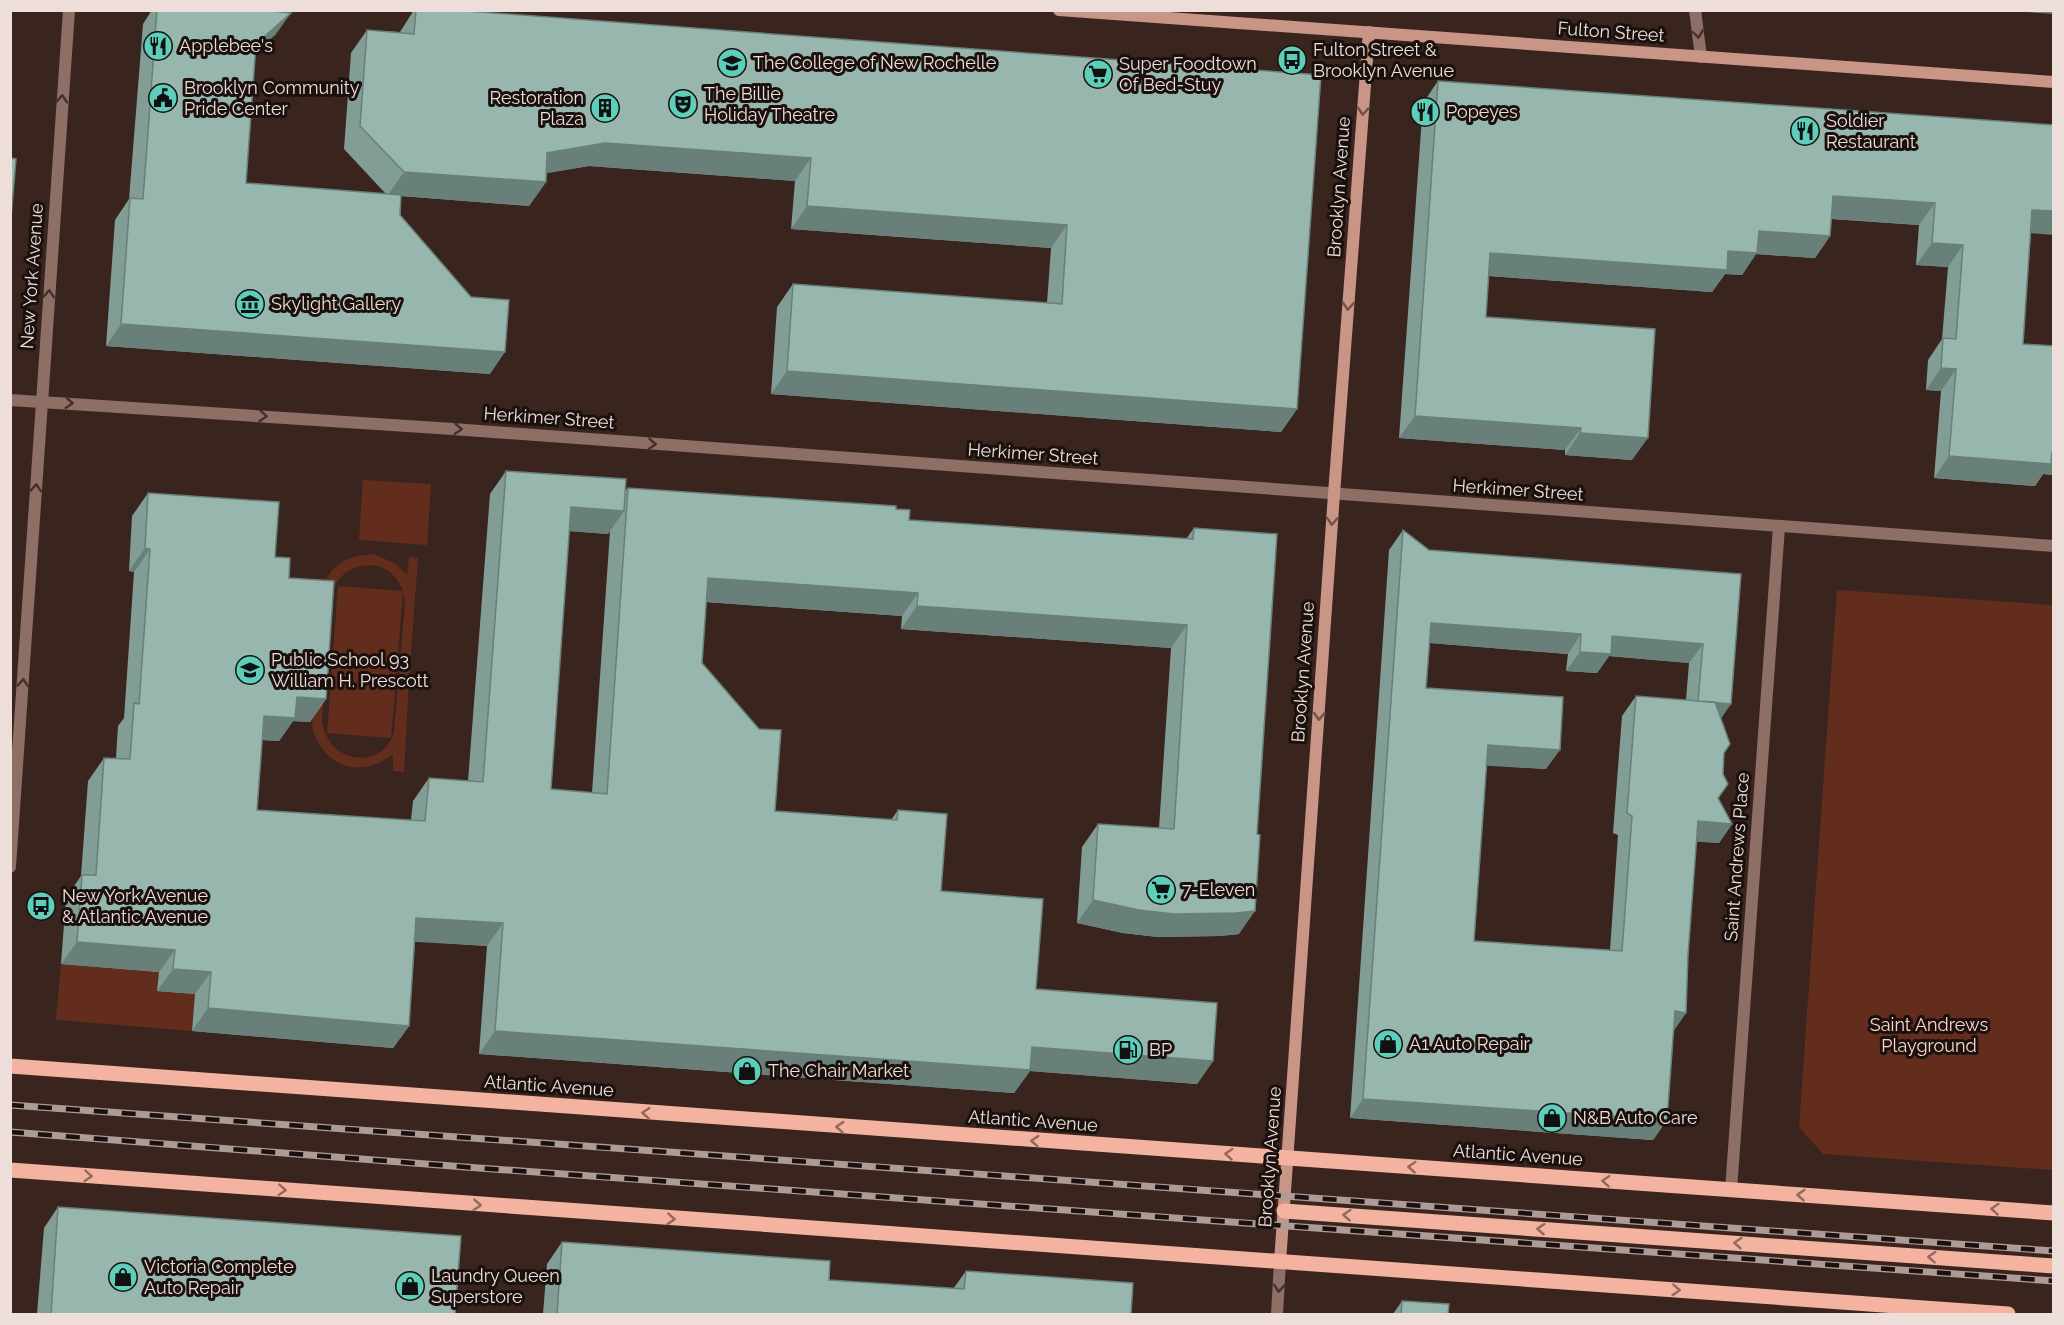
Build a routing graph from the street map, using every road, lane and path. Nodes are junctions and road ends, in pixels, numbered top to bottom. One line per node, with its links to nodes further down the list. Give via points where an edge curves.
1 (69, 10): 8 (street, New York Avenue, one-way to 1)
2 (1059, 10): 4 (street, Fulton Street)
3 (1695, 10): 5 (street, one-way to 5)
4 (1369, 32): 5 (street, Fulton Street); 9 (street, Brooklyn Avenue, one-way to 9)
5 (1701, 57): 6 (street, Fulton Street)
6 (2054, 82)
7 (10, 400): 8 (street, Herkimer Street)
8 (41, 402): 9 (street, Herkimer Street, one-way to 9); 12 (street, New York Avenue, one-way to 8)
9 (1334, 494): 10 (street, Herkimer Street); 14 (street, Brooklyn Avenue, one-way to 14)
10 (1779, 527): 11 (street, Herkimer Street); 16 (street, Saint Andrews Place)
11 (2054, 546)
12 (10, 867)
13 (10, 1066): 14 (main road, Atlantic Avenue, one-way to 13)
14 (1288, 1158): 16 (main road, Atlantic Avenue, one-way to 14); 17 (street, Brooklyn Avenue)
15 (10, 1170): 19 (main road, one-way to 19)
16 (1731, 1190): 18 (main road, Atlantic Avenue, one-way to 16)
17 (1284, 1211): 19 (street, Brooklyn Avenue); 20 (main road, one-way to 17)
18 (2054, 1213)
19 (1280, 1262): 21 (street, Brooklyn Avenue, one-way to 21); 22 (main road, one-way to 22)
20 (2054, 1266)
21 (1277, 1314)
22 (2008, 1314)

